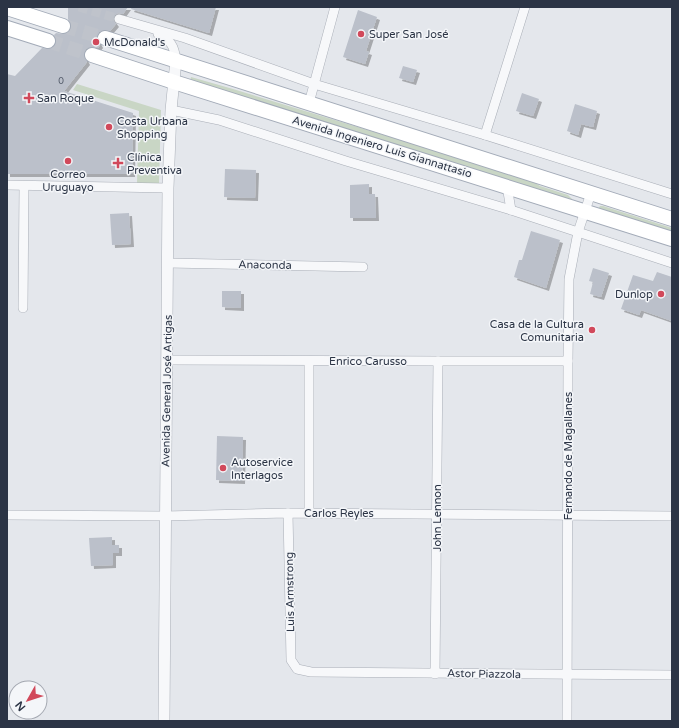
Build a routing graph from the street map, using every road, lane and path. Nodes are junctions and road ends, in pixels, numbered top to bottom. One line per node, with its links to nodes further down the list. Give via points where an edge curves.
1 (334, 7): 13 (street)
2 (525, 7): 16 (street)
3 (7, 8): 6 (main road)
4 (119, 19): 5 (street)
5 (140, 25): 11 (street, via 171,43); 13 (street)
6 (63, 26)
7 (7, 28): 9 (main road)
8 (105, 38): 11 (main road, Avenida Ingeniero Luis Giannattasio)
9 (48, 41)
10 (92, 55): 12 (main road, Avenida Ingeniero Luis Giannattasio)
11 (176, 60): 12 (street, Avenida General José Artigas); 14 (main road, Avenida Ingeniero Luis Giannattasio)
12 (174, 82): 15 (street, Avenida General José Artigas); 19 (main road, Avenida Ingeniero Luis Giannattasio)
13 (314, 84): 14 (street); 16 (street)
14 (308, 103): 21 (main road, Avenida Ingeniero Luis Giannattasio)
15 (171, 110): 20 (street, Avenida General José Artigas); 23 (street, Avenida Ingeniero Luis Giannattasio, via 219,120)
16 (486, 135): 22 (street)
17 (7, 185): 18 (street)
18 (24, 186): 20 (street); 31 (street)
19 (507, 186): 23 (street); 24 (main road, Avenida Ingeniero Luis Giannattasio)
20 (168, 188): 28 (street, Avenida General José Artigas)
21 (591, 193): 24 (street, Fernando de Magallanes); 25 (main road, Avenida Ingeniero Luis Giannattasio)
22 (672, 194)
23 (511, 210): 26 (street, Avenida Ingeniero Luis Giannattasio)
24 (585, 211): 26 (street, Fernando de Magallanes); 27 (main road, Avenida Ingeniero Luis Giannattasio)
25 (672, 219)
26 (578, 232): 29 (street, Avenida Ingeniero Luis Giannattasio); 33 (street, Fernando de Magallanes, via 569,280)
27 (672, 239)
28 (168, 263): 30 (street, Anaconda); 32 (street, Avenida General José Artigas)
29 (672, 263)
30 (363, 267)
31 (23, 308)
32 (167, 360): 34 (street, Enrico Carusso); 41 (street, Avenida General José Artigas)
33 (568, 360): 35 (street, Enrico Carusso); 39 (street, Fernando de Magallanes)
34 (309, 361): 35 (street, Enrico Carusso); 37 (street)
35 (438, 362): 38 (street, John Lennon)
36 (288, 513): 37 (street, Carlos Reyles); 41 (street, Carlos Reyles); 43 (street, Luis Armstrong, via 291,660)
37 (309, 513): 38 (street, Carlos Reyles)
38 (437, 514): 39 (street, Carlos Reyles); 44 (street, John Lennon)
39 (568, 514): 42 (street, Carlos Reyles); 45 (street, Fernando de Magallanes)
40 (7, 515): 41 (street, Carlos Reyles)
41 (165, 516): 47 (street, Avenida General José Artigas)
42 (672, 516)
43 (297, 669): 44 (street, Astor Piazzola, via 311,672)
44 (436, 674): 45 (street, Astor Piazzola)
45 (567, 675): 46 (street, Astor Piazzola); 48 (street, Fernando de Magallanes)
46 (672, 675)
47 (164, 721)
48 (567, 721)

